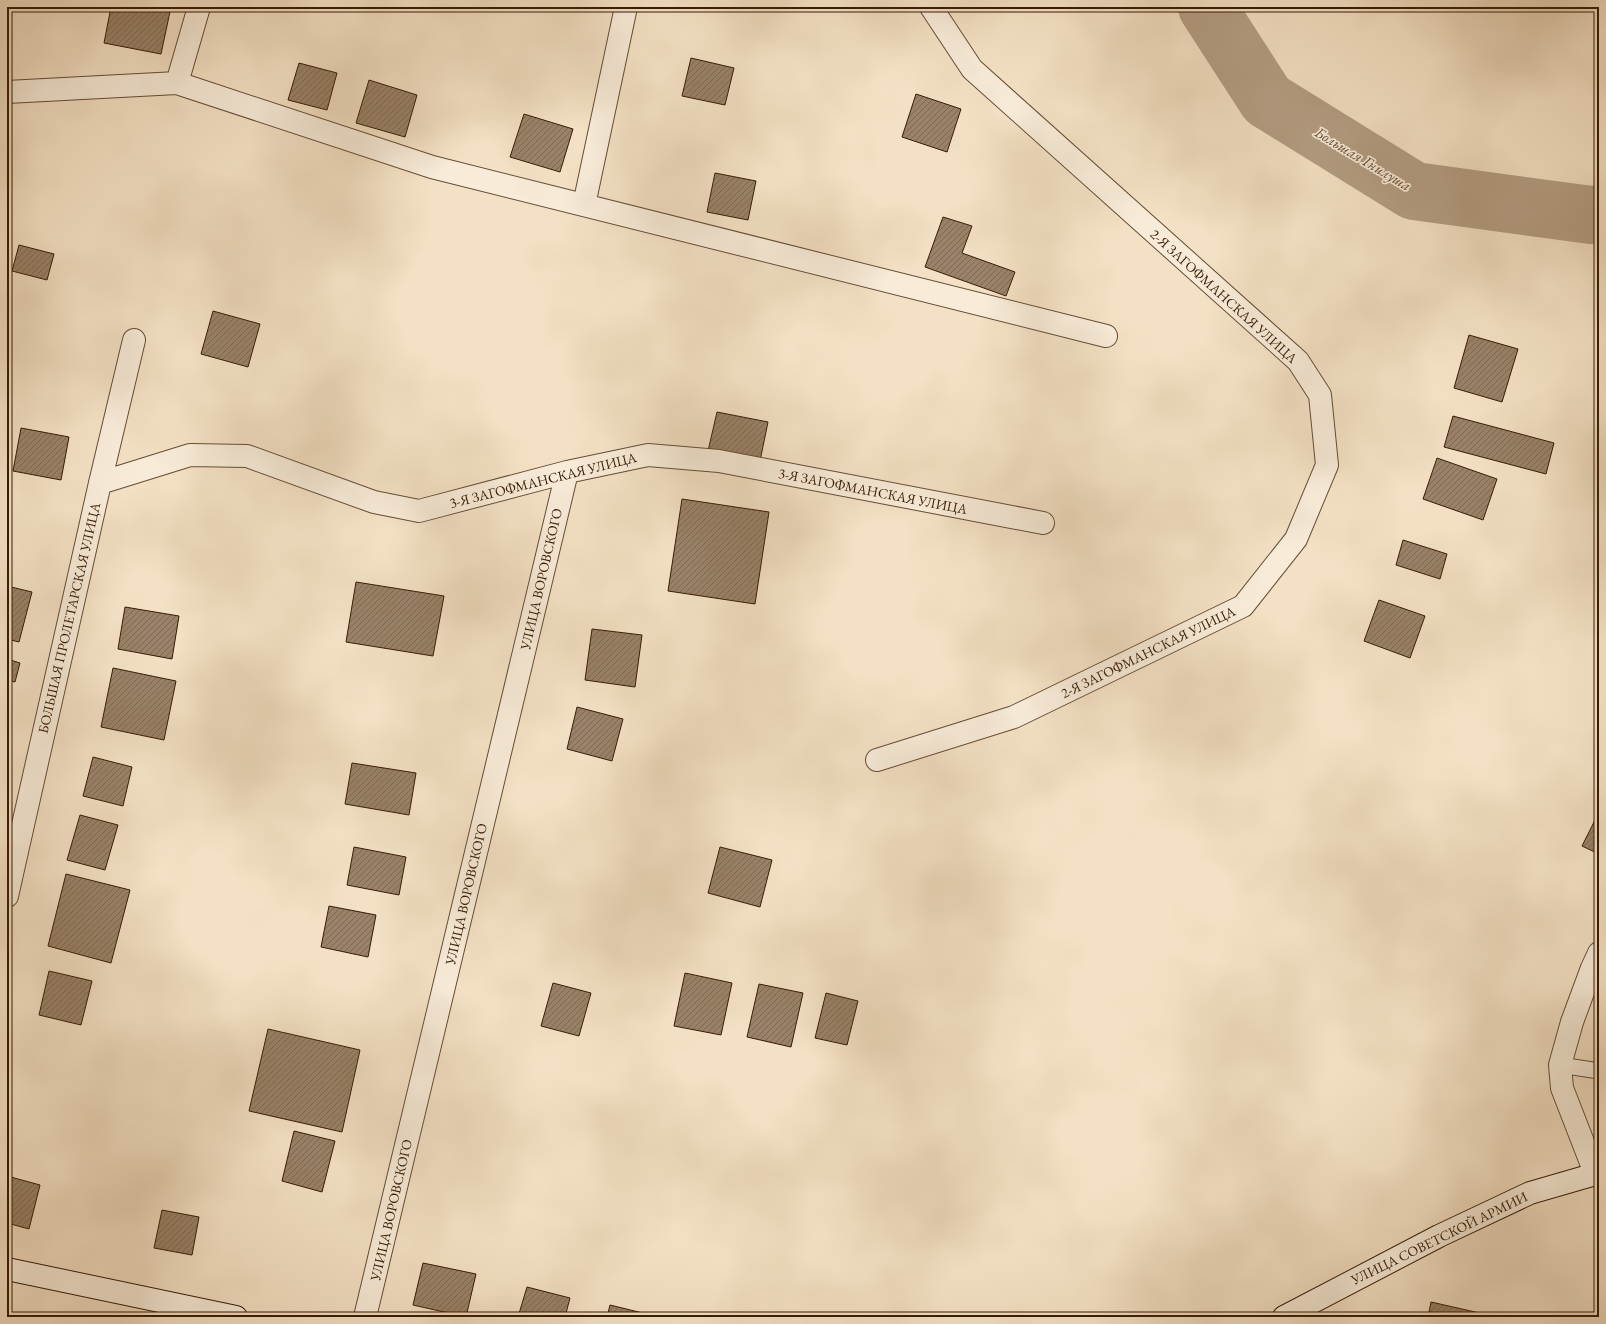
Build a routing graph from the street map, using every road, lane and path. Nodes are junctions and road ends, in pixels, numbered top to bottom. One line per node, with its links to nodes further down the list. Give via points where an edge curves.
1 (199, 7): 4 (street)
2 (626, 7): 6 (street)
3 (932, 7): 12 (street, 2-Я ЗАГОФМАНСКАЯ УЛИЦА, via 972,69 1298,361 1320,395 1327,465 1296,539 1242,606 1014,717)
4 (177, 83): 5 (street); 6 (street, via 432,167)
5 (7, 92)
6 (584, 205): 7 (street)
7 (1106, 336)
8 (134, 340): 10 (street, БОЛЬШАЯ ПРОЛЕТАРСКАЯ УЛИЦА)
9 (566, 472): 10 (street, 3-Я ЗАГОФМАНСКАЯ УЛИЦА, via 419,511 374,502 247,456 190,455); 11 (street, 3-Я ЗАГОФМАНСКАЯ УЛИЦА, via 648,455 719,461); 20 (street, УЛИЦА ВОРОВСКОГО)
10 (100, 483): 13 (street, БОЛЬШАЯ ПРОЛЕТАРСКАЯ УЛИЦА)
11 (1043, 523)
12 (877, 760)
13 (7, 896)
14 (1599, 953): 15 (street, via 1572,1022)
15 (1560, 1066): 16 (lane); 17 (street, via 1562,1088)
16 (1599, 1071)
17 (1597, 1173): 21 (street, УЛИЦА СОВЕТСКОЙ АРМИИ, via 1530,1193 1439,1236)
18 (7, 1269): 19 (street)
19 (236, 1317)
20 (365, 1317)
21 (1284, 1317)

